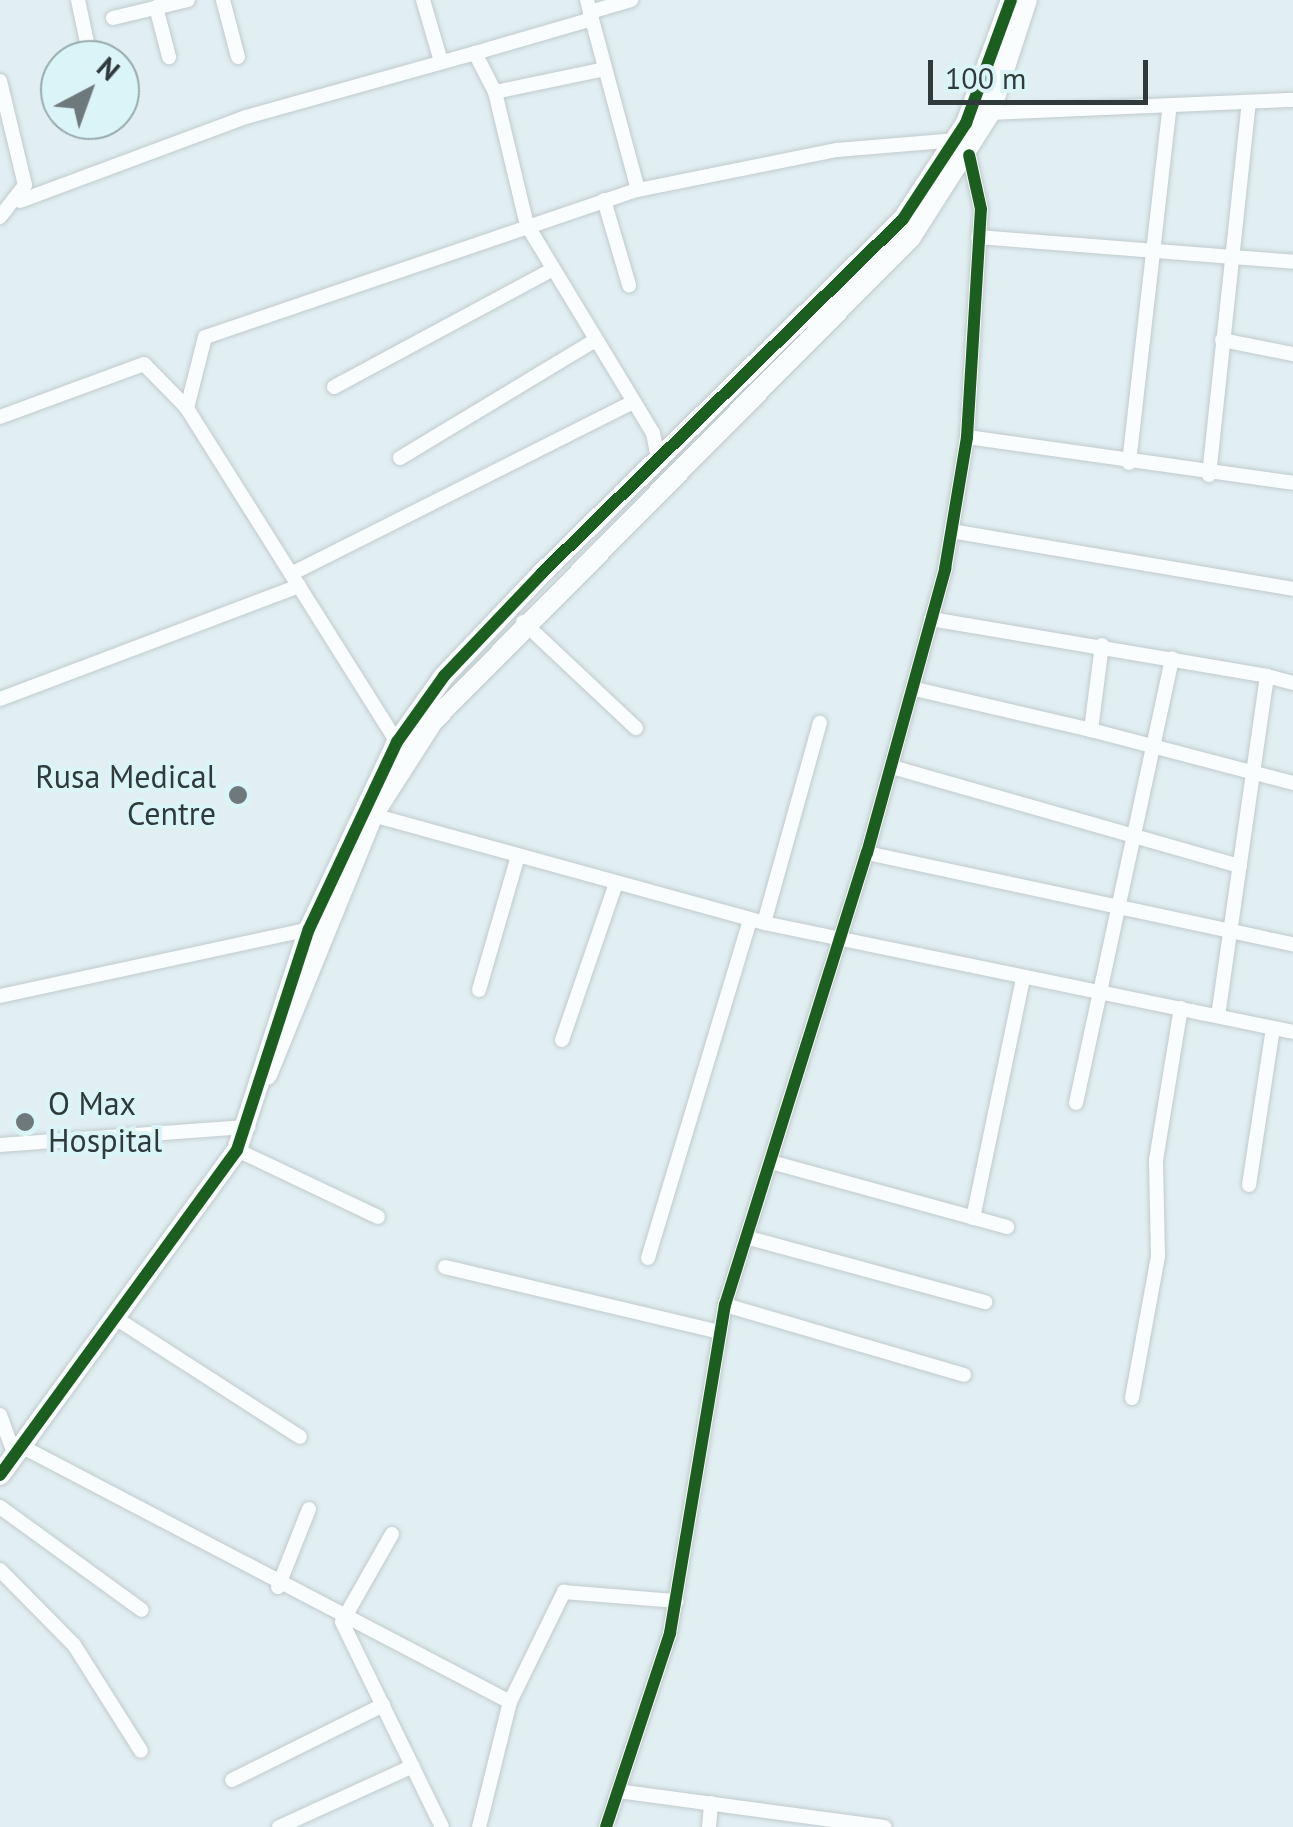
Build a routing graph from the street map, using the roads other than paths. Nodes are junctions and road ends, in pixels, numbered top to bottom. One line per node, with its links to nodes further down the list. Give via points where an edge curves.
1 (78, 0): 11 (street)
2 (188, 0): 8 (street)
3 (223, 0): 14 (street)
4 (422, 0): 15 (street)
5 (629, 0): 9 (street)
6 (1011, 0): 16 (street)
7 (1026, 0): 16 (street)
8 (156, 8): 10 (street); 13 (street)
9 (590, 10): 12 (street); 17 (street)
10 (112, 18)
11 (87, 40)
12 (475, 53): 15 (street); 19 (street)
13 (169, 57)
14 (238, 57)
15 (440, 58): 27 (street, via 178,140)
16 (1001, 62): 23 (street); 24 (street)
17 (604, 69): 19 (street); 25 (street)
18 (0, 81): 27 (street, via 23,172)
19 (494, 92): 29 (street)
20 (1293, 100): 21 (street)
21 (1249, 104): 22 (street); 32 (street)
22 (1169, 110): 23 (street); 31 (street)
23 (990, 113): 24 (street)
24 (963, 148): 25 (street, via 837,150); 30 (street); 45 (street, via 903,219); 53 (street, via 911,237)
25 (638, 190): 26 (street)
26 (604, 200): 29 (street); 35 (street)
27 (20, 202): 28 (street)
28 (0, 217)
29 (528, 226): 34 (street); 41 (street, via 208,334)
30 (978, 236): 31 (street); 43 (street)
31 (1150, 252): 32 (street); 46 (street)
32 (1230, 257): 33 (street); 36 (street)
33 (1293, 262)
34 (549, 271): 37 (street); 39 (street)
35 (629, 285)
36 (1222, 340): 38 (street); 47 (street)
37 (592, 342): 40 (street); 44 (street)
38 (1293, 354)
39 (334, 387)
40 (633, 402): 45 (street); 50 (street)
41 (186, 408): 42 (street, via 144,364); 50 (street)
42 (0, 417)
43 (967, 437): 46 (street); 49 (street)
44 (400, 458)
45 (658, 459): 63 (street, via 444,676)
46 (1129, 462): 47 (street)
47 (1210, 475): 48 (street)
48 (1293, 483)
49 (951, 532): 51 (street); 52 (street)
50 (295, 580): 59 (street); 63 (street)
51 (1293, 589)
52 (931, 619): 54 (street); 58 (street)
53 (522, 621): 61 (street); 68 (street, via 457,689)
54 (1102, 645): 55 (street); 62 (street)
55 (1172, 658): 56 (street); 64 (street)
56 (1267, 676): 57 (street); 66 (street)
57 (1293, 683)
58 (915, 689): 62 (street); 65 (street)
59 (0, 700)
60 (820, 723): 75 (street)
61 (636, 728)
62 (1091, 730): 64 (street)
63 (397, 742): 76 (street)
64 (1152, 747): 66 (street); 69 (street)
65 (892, 767): 69 (street); 70 (street)
66 (1253, 775): 67 (street); 72 (street)
67 (1293, 782)
68 (373, 816): 71 (street); 89 (street)
69 (1132, 836): 72 (street); 74 (street)
70 (868, 853): 74 (street); 78 (street)
71 (518, 856): 73 (street); 81 (street)
72 (1240, 866): 77 (street)
73 (616, 883): 75 (street); 88 (street)
74 (1114, 913): 77 (street); 82 (street)
75 (757, 922): 78 (street); 100 (street)
76 (309, 929): 83 (street); 89 (street)
77 (1230, 931): 79 (street); 85 (street)
78 (838, 940): 80 (street); 94 (street)
79 (1293, 944)
80 (1023, 978): 82 (street); 97 (street)
81 (479, 990)
82 (1096, 992): 84 (street); 90 (street)
83 (0, 996)
84 (1180, 1008): 85 (street); 107 (street, via 1156,1160 1158,1256)
85 (1218, 1015): 86 (street)
86 (1272, 1029): 87 (street); 95 (street)
87 (1293, 1032)
88 (562, 1040)
89 (263, 1081): 91 (street)
90 (1076, 1103)
91 (248, 1127): 92 (street); 93 (street)
92 (0, 1145)
93 (237, 1150): 96 (street); 104 (street)
94 (771, 1162): 97 (street); 99 (street)
95 (1248, 1185)
96 (378, 1217)
97 (974, 1218): 98 (street)
98 (1007, 1227)
99 (749, 1238): 102 (street); 103 (street)
100 (648, 1258)
101 (445, 1266): 105 (street)
102 (985, 1302)
103 (725, 1306): 105 (street); 106 (street)
104 (120, 1321): 109 (street); 110 (street)
105 (720, 1332): 116 (street)
106 (964, 1375)
107 (1132, 1398)
108 (0, 1414): 110 (street)
109 (300, 1436)
110 (9, 1460): 115 (street)
111 (0, 1507): 117 (street)
112 (309, 1508): 115 (street)
113 (392, 1534): 118 (street)
114 (0, 1570): 121 (street, via 74,1645)
115 (278, 1587): 118 (street)
116 (676, 1601): 119 (street, via 567,1589); 124 (street)
117 (142, 1610)
118 (342, 1622): 119 (street); 120 (street)
119 (510, 1702): 126 (street)
120 (383, 1705): 122 (street); 123 (street)
121 (142, 1751)
122 (413, 1766): 128 (street); 129 (street)
123 (232, 1780)
124 (618, 1791): 125 (street); 130 (street)
125 (711, 1803): 127 (street); 131 (street)
126 (476, 1825)
127 (868, 1826): 132 (street)
128 (279, 1827)
129 (442, 1827)
130 (606, 1827)
131 (708, 1827)
132 (885, 1827)

